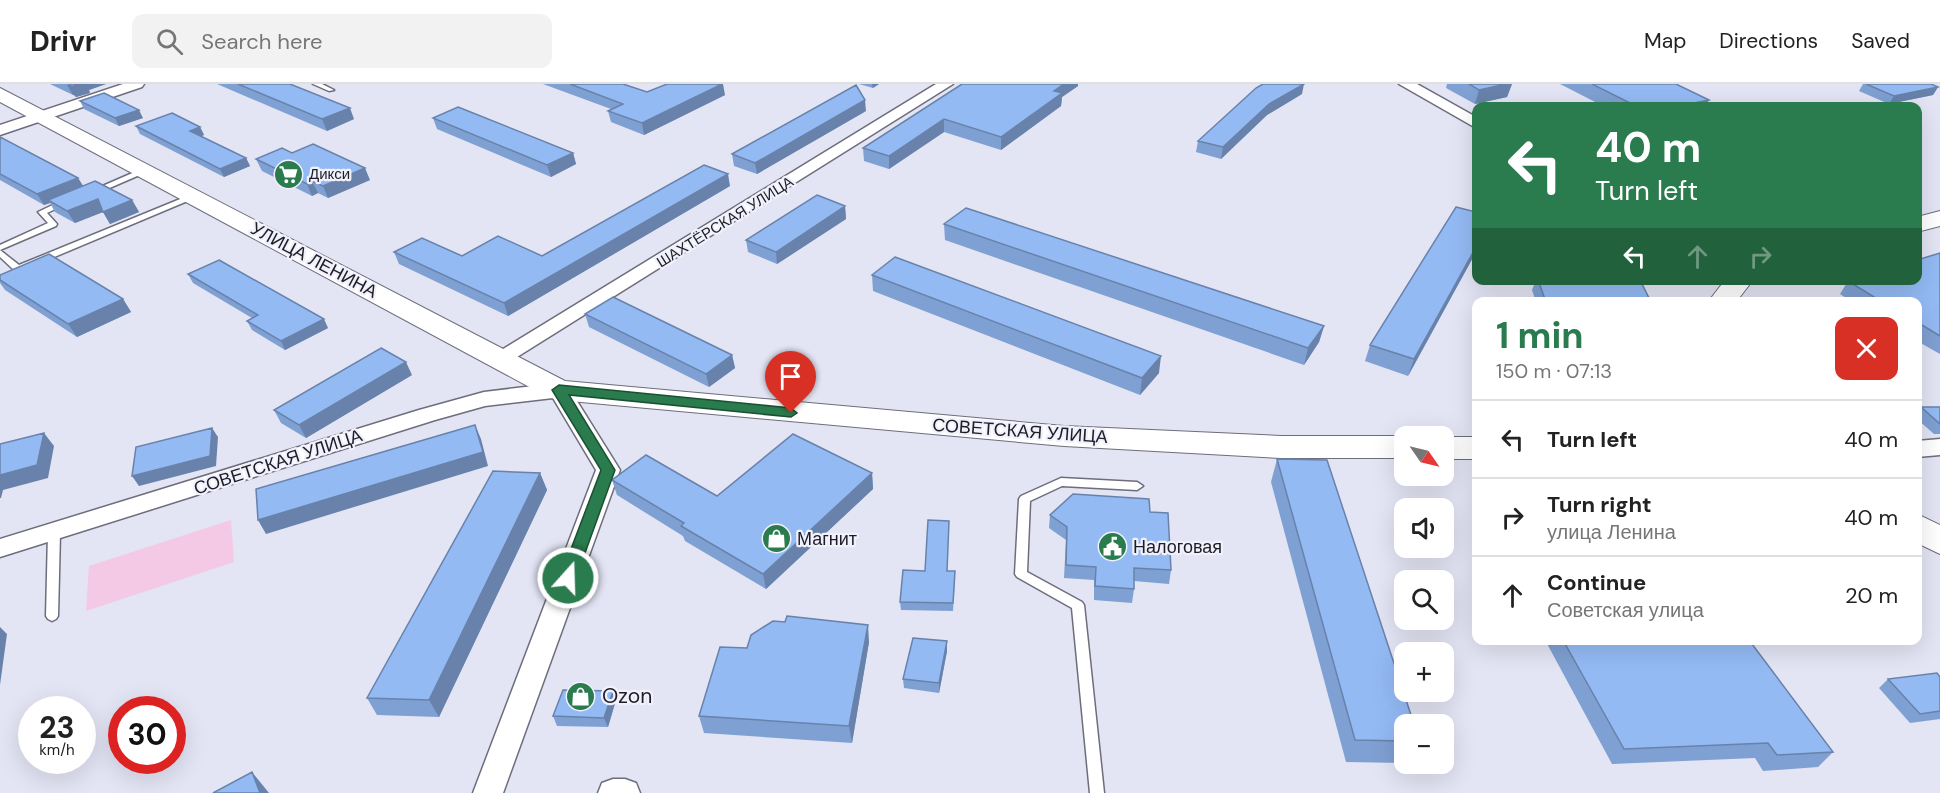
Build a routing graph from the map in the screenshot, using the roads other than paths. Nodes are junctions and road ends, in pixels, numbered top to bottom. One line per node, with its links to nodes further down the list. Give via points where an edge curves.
1 (137, 84): 7 (street)
2 (316, 84): 5 (lane)
3 (946, 84): 20 (street, ШАХТЁРСКАЯ УЛИЦА)
4 (1406, 84): 8 (street)
5 (331, 90)
6 (0, 94): 7 (main road, УЛИЦА ЛЕНИНА)
7 (42, 116): 9 (street); 10 (main road, УЛИЦА ЛЕНИНА)
8 (1472, 121)
9 (0, 130)
10 (147, 170): 11 (lane); 12 (main road, УЛИЦА ЛЕНИНА)
11 (84, 195)
12 (193, 197): 17 (lane, via 14,271); 20 (main road, УЛИЦА ЛЕНИНА)
13 (74, 199): 16 (lane, via 42,212 53,224)
14 (1940, 218): 15 (main road)
15 (1922, 223)
16 (0, 248)
17 (0, 253)
18 (1735, 285): 19 (main road)
19 (1725, 297)
20 (502, 358): 21 (main road, УЛИЦА ЛЕНИНА)
21 (559, 390): 22 (main road, УЛИЦА ЛЕНИНА); 30 (street, СОВЕТСКАЯ УЛИЦА, via 484,399 427,415); 34 (street, via 608,470)
22 (636, 398): 23 (main road, СОВЕТСКАЯ УЛИЦА, via 1064,436 1281,447)
23 (1394, 447)
24 (1940, 447): 27 (street)
25 (1454, 448): 26 (main road)
26 (1472, 448)
27 (1922, 449)
28 (1137, 486): 37 (lane, via 1061,482 1025,499 1020,574 1078,605)
29 (1922, 530): 31 (main road)
30 (54, 533): 32 (street, СОВЕТСКАЯ УЛИЦА); 33 (lane)
31 (1940, 541)
32 (0, 549)
33 (52, 616)
34 (488, 793)
35 (613, 793): 36 (street)
36 (625, 793)
37 (1096, 793)

